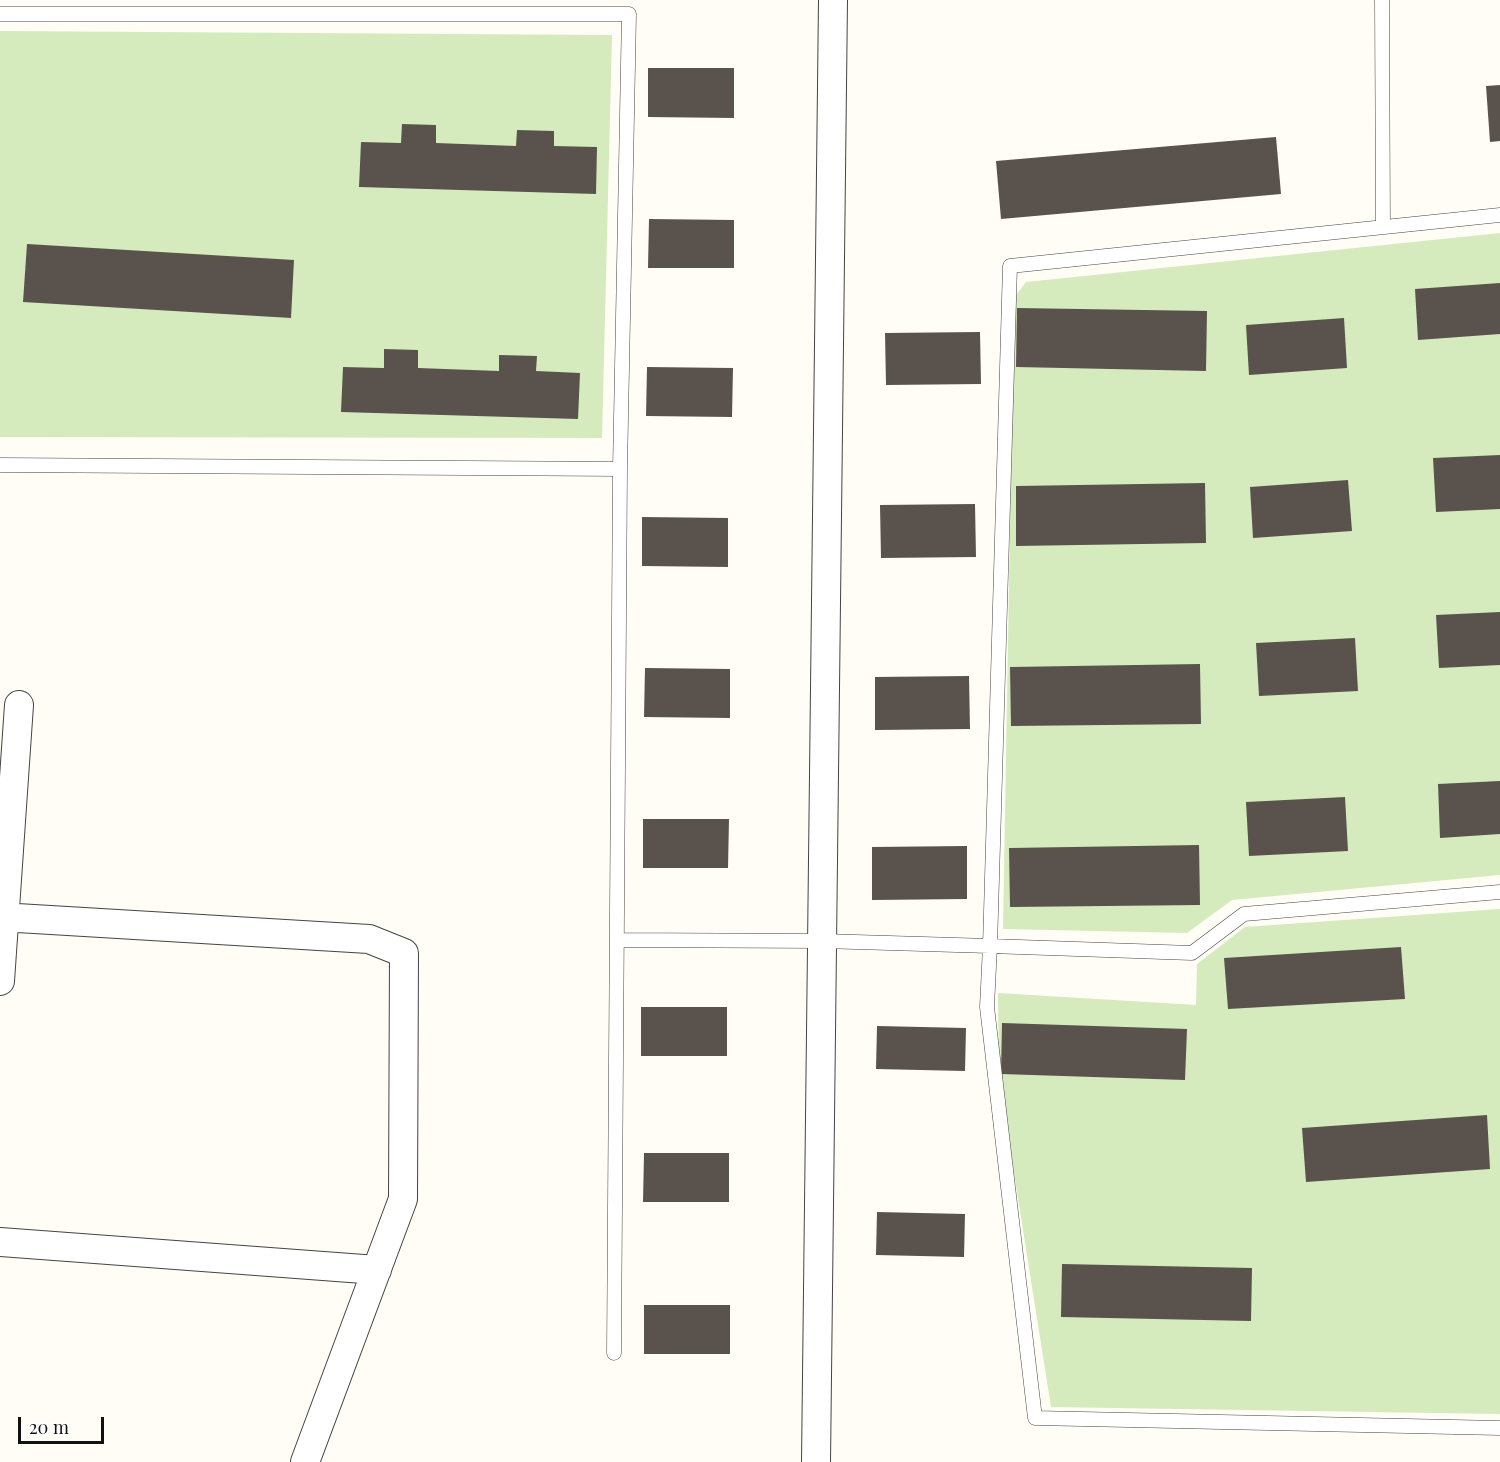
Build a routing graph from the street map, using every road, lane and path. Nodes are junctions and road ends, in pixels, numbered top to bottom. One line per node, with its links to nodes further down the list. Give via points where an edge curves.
1 (833, 0): 13 (street)
2 (1382, 0): 6 (lane)
3 (160, 7): 4 (lane); 8 (lane, via 629,14)
4 (0, 14)
5 (1500, 215): 6 (lane)
6 (1383, 227): 14 (lane, via 1010,266)
7 (0, 465): 8 (lane)
8 (620, 469): 12 (lane)
9 (20, 705): 11 (street)
10 (1500, 892): 14 (lane, via 1244,914 1192,953)
11 (2, 917): 15 (street); 17 (street, via 369,939 404,953 403,1199)
12 (617, 940): 13 (lane); 18 (lane)
13 (822, 941): 14 (lane); 21 (street)
14 (990, 946): 19 (lane, via 987,1007 1035,1418)
15 (0, 981)
16 (0, 1242): 17 (street)
17 (377, 1270): 20 (street)
18 (614, 1353)
19 (1500, 1428)
20 (305, 1462)
21 (816, 1462)

